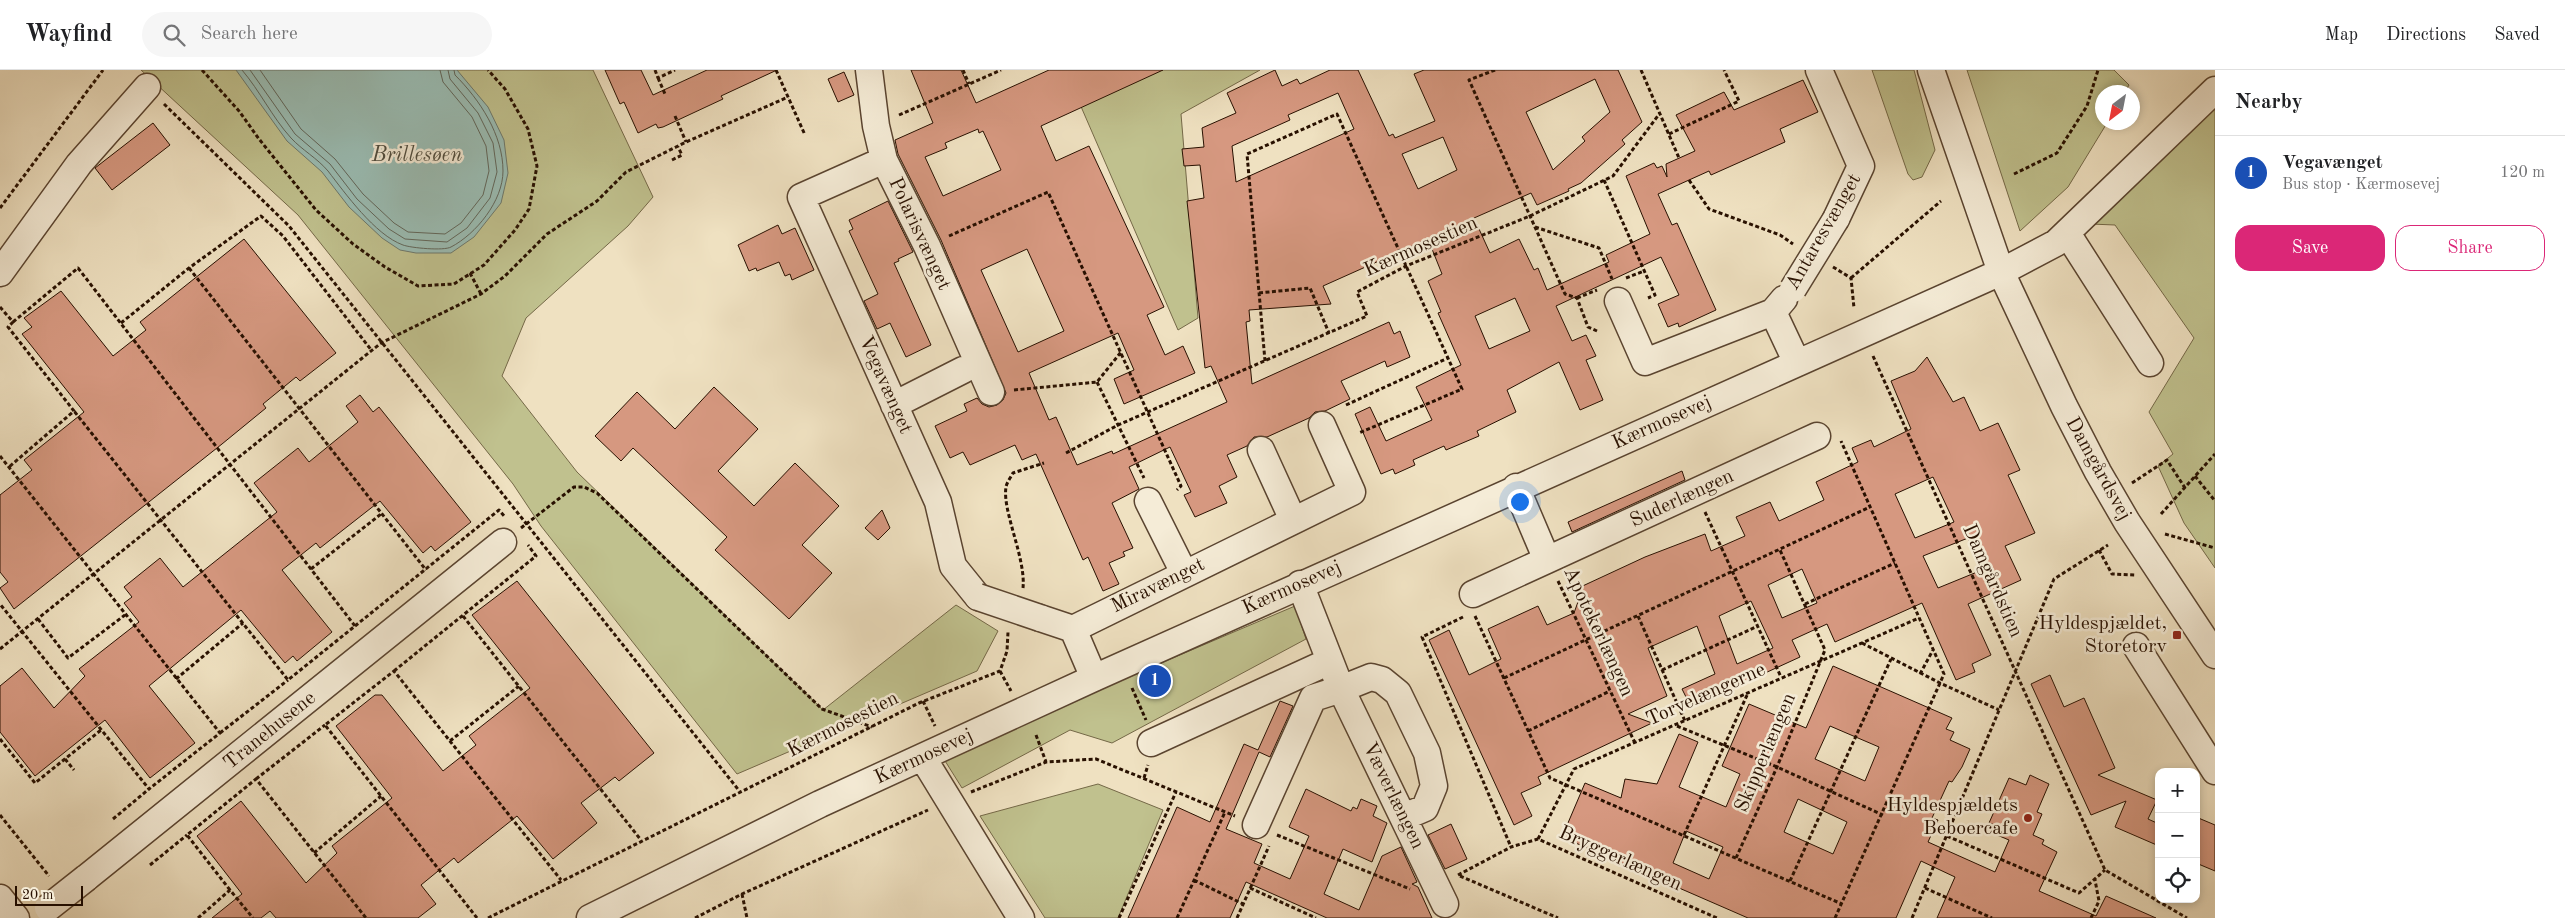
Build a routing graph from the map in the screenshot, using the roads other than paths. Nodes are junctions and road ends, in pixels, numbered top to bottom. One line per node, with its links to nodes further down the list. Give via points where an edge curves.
1 (869, 70): 6 (street, Polarisvænget)
2 (1819, 70): 11 (street, Antaresvænget, bridge, via 1861,166 1836,219 1793,289)
3 (1931, 70): 8 (street, Damgårdsvej)
4 (146, 88): 9 (street, via 79,164)
5 (2215, 90): 7 (street)
6 (884, 160): 15 (street, Polarisvænget, via 927,246); 16 (street, Vegavænget, via 801,197)
7 (2067, 233): 8 (street, via 2056,243); 12 (street)
8 (2001, 272): 13 (street, Kærmosevej); 30 (street, Damgårdsvej, via 2064,406 2126,490 2127,522)
9 (0, 273)
10 (1618, 301): 11 (street, via 1645,362)
11 (1774, 312): 13 (street, Antaresvænget)
12 (2150, 362)
13 (1797, 363): 20 (street, Kærmosevej)
14 (963, 370): 16 (street)
15 (991, 392)
16 (894, 405): 28 (street, Vegavænget, bridge, via 938,502 953,566 978,597)
17 (1322, 426): 22 (street, Miravænget, via 1352,492)
18 (1817, 436): 24 (street, Suderlængen)
19 (1261, 450): 22 (street)
20 (1516, 487): 24 (street); 26 (street, Kærmosevej)
21 (1148, 501): 25 (street)
22 (1293, 520): 25 (street, Miravænget)
23 (515, 543): 41 (street, Tranehusene, bridge)
24 (1548, 560): 27 (street, Suderlængen)
25 (1184, 573): 28 (street, Miravænget)
26 (1300, 584): 31 (street, Væverlængen); 32 (street, Kærmosevej)
27 (1470, 607)
28 (1073, 628): 32 (street)
29 (2136, 646): 36 (street)
30 (2215, 655)
31 (1330, 661): 33 (street, Væverlængen); 34 (street)
32 (1094, 678): 35 (street, Kærmosevej)
33 (1341, 688): 37 (street, Væverlængen); 37 (street, via 1371,677 1382,680 1398,692 1426,753 1434,786 1425,808); 38 (street, via 1313,698)
34 (1150, 734)
35 (923, 758): 43 (street, Kærmosevej, via 820,804); 44 (street)
36 (2215, 771)
37 (1404, 817): 40 (street, Væverlængen)
38 (1265, 829)
39 (0, 898): 42 (street)
40 (1445, 904)
41 (42, 913)
42 (16, 918)
43 (590, 918)
44 (1021, 918)

